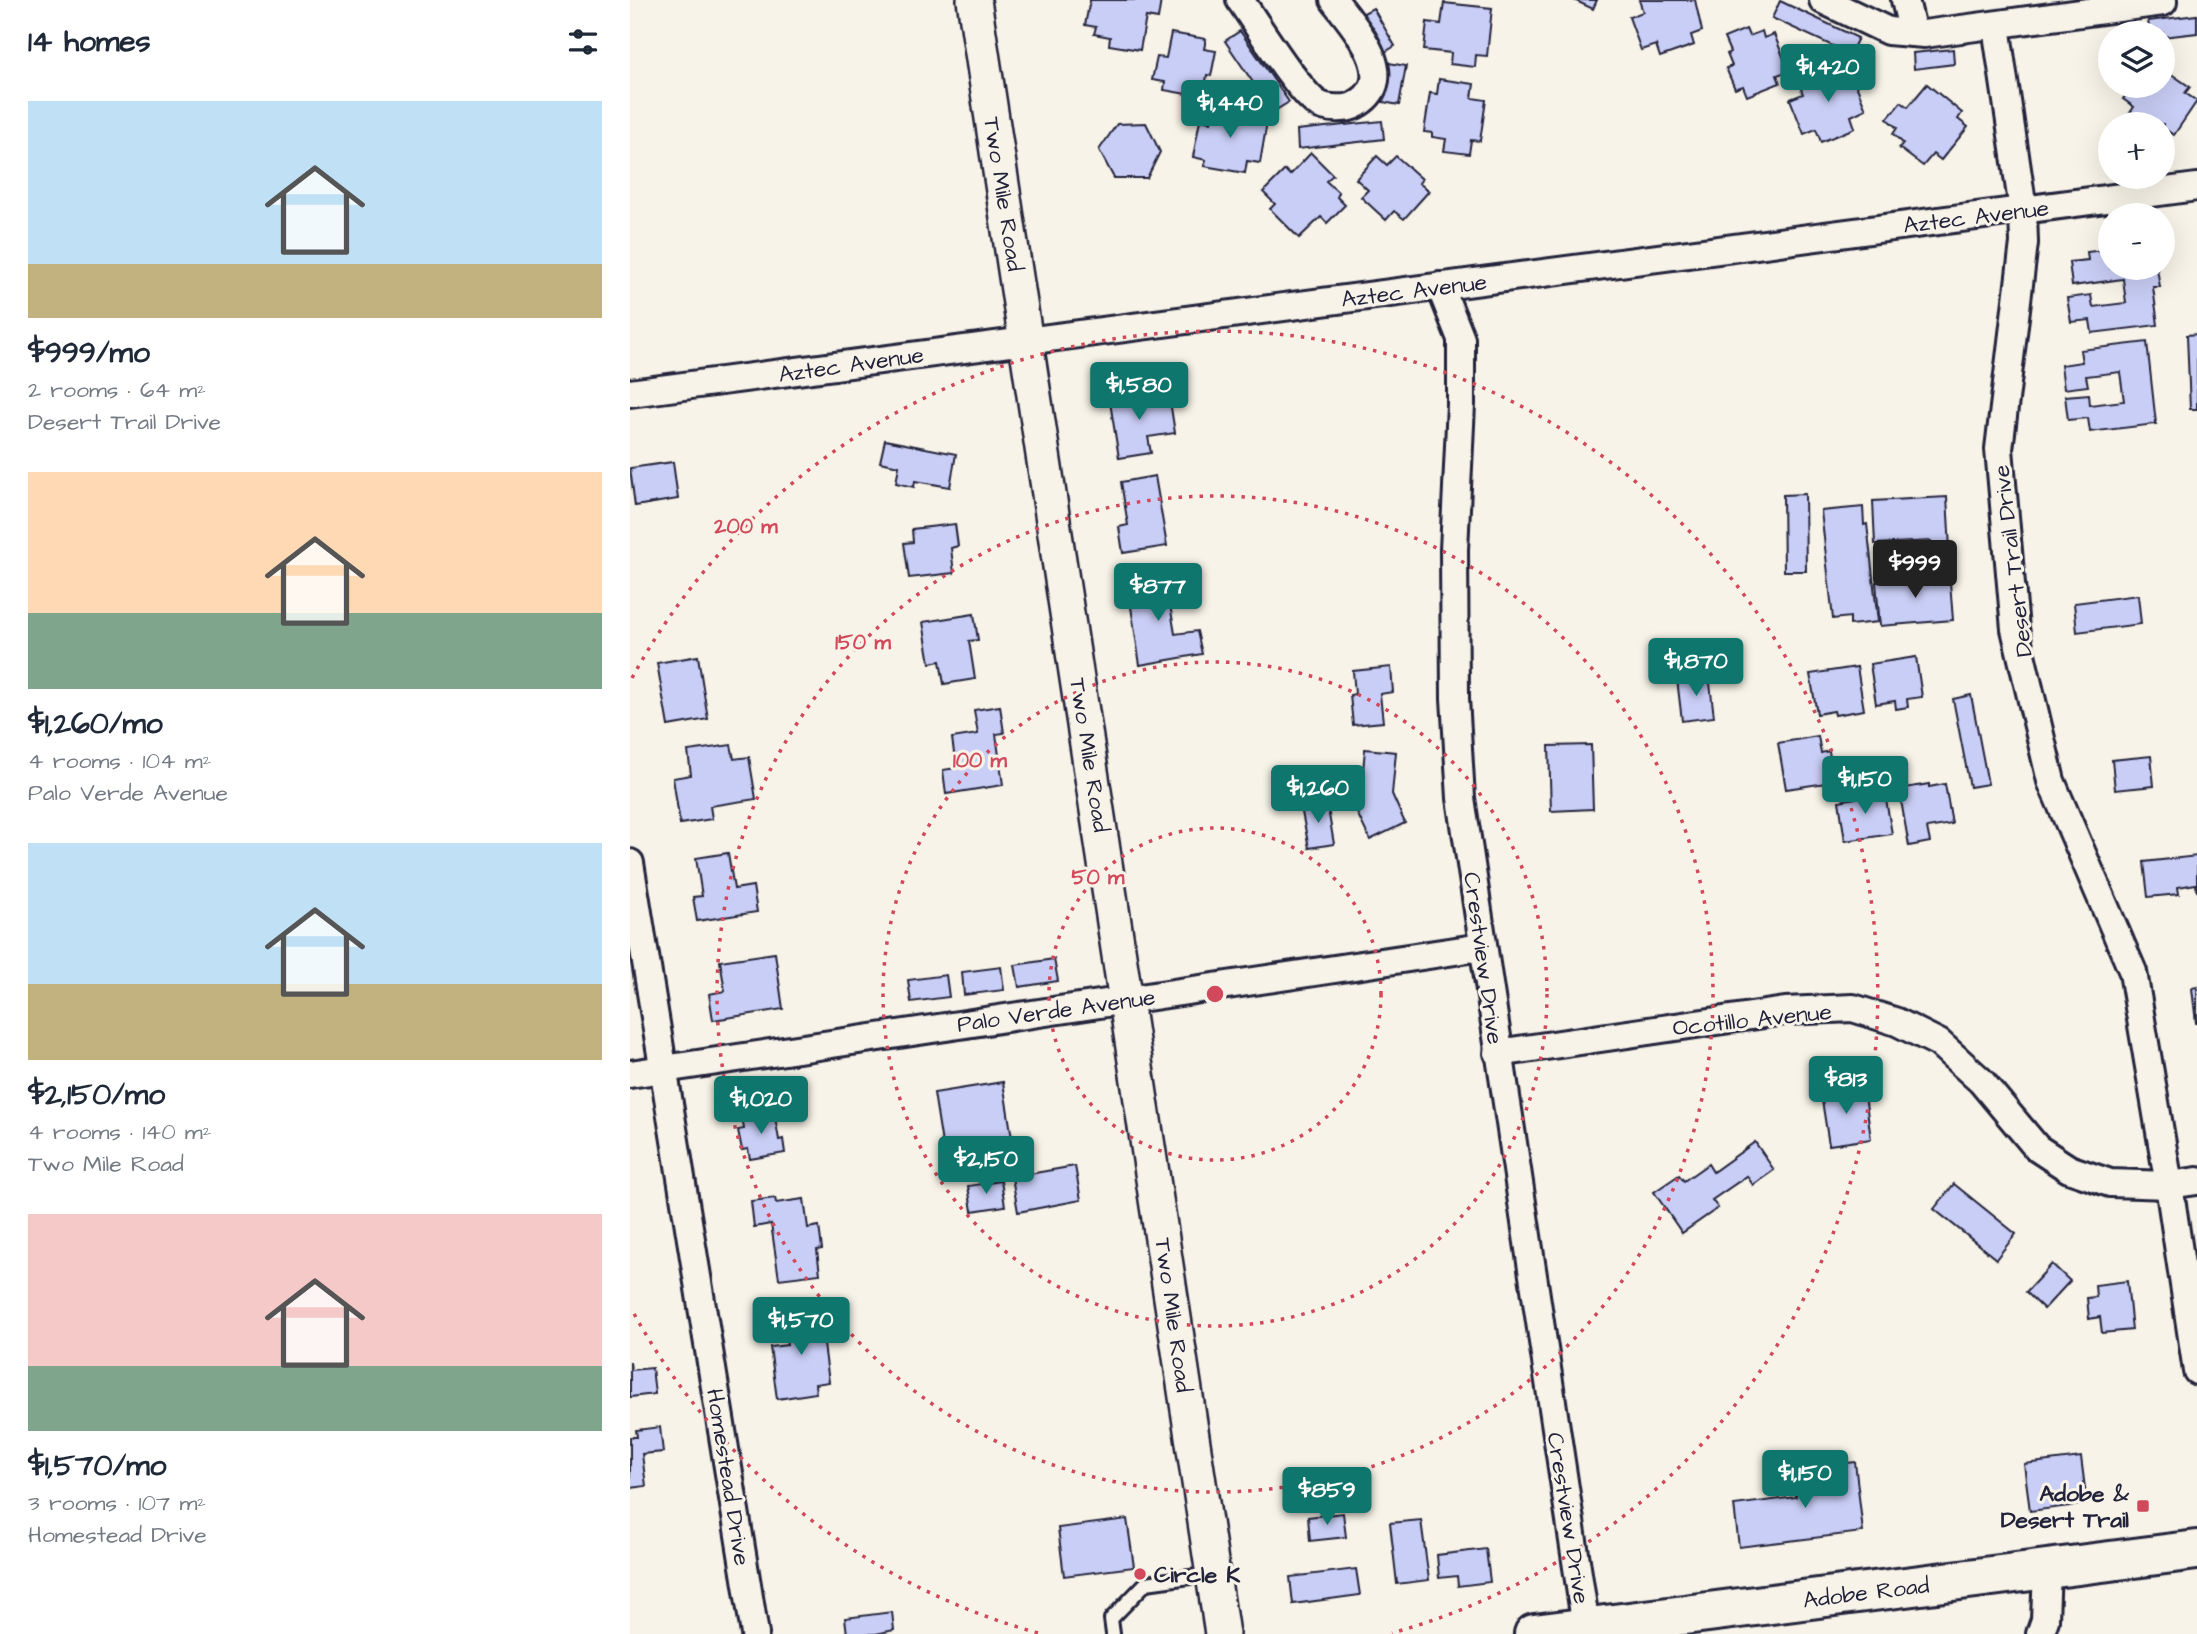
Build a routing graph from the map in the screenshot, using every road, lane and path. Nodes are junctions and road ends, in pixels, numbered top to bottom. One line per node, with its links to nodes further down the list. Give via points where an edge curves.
1 (974, 0): 12 (street, Two Mile Road)
2 (1240, 0): 3 (street, via 1299,84 1318,104 1339,108 1355,105 1377,76 1370,50)
3 (1334, 0)
4 (1823, 0): 8 (street, via 1888,31)
5 (1905, 0): 8 (street)
6 (2169, 1): 7 (street)
7 (1996, 26): 8 (street); 10 (street, Desert Trail Drive)
8 (1913, 33)
9 (2197, 187): 10 (street, Aztec Avenue)
10 (2023, 210): 11 (street, Aztec Avenue); 21 (street, Desert Trail Drive, via 2024,243 1999,449 2015,629 2051,781 2133,972)
11 (1440, 286): 12 (street, Aztec Avenue); 15 (street, Crestview Drive, via 1461,339 1455,698 1461,798)
12 (1027, 340): 13 (street, Aztec Avenue); 16 (street, Two Mile Road)
13 (630, 393)
14 (630, 863): 18 (street, Homestead Drive)
15 (1482, 947): 16 (street, Palo Verde Avenue); 17 (street, Crestview Drive)
16 (1128, 999): 18 (street, Palo Verde Avenue); 25 (street, Two Mile Road)
17 (1498, 1053): 21 (street, Ocotillo Avenue, via 1785,1011 1853,1008 1897,1022 1939,1043 1981,1081 2037,1148 2069,1168 2110,1183); 26 (street, Crestview Drive)
18 (662, 1069): 19 (street, Palo Verde Avenue); 27 (street, Homestead Drive)
19 (630, 1074)
20 (2197, 1181): 21 (street, Ocotillo Avenue)
21 (2169, 1185): 22 (street, Desert Trail Drive)
22 (2197, 1371)
23 (2197, 1550): 24 (main road, Adobe Road)
24 (2047, 1569): 26 (main road, Adobe Road); 31 (street, via 2046,1620)
25 (1212, 1574): 28 (lane, via 1146,1583 1111,1619); 29 (street, Two Mile Road)
26 (1586, 1628): 30 (main road, Adobe Road)
27 (755, 1634)
28 (1113, 1634)
29 (1222, 1634)
30 (1534, 1634)
31 (2040, 1634)

